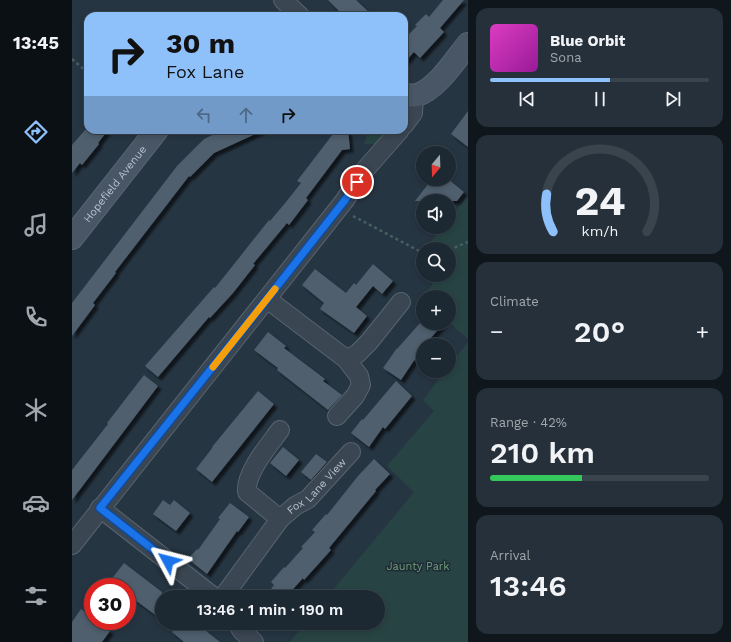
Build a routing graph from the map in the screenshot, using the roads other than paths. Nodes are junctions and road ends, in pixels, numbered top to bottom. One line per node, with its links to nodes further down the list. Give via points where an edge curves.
1 (283, 0): 2 (street)
2 (296, 12)
3 (468, 44): 4 (street, via 436,84 422,93)
4 (409, 95): 5 (street, via 413,113)
5 (408, 120)
6 (154, 134): 8 (street, Hopefield Avenue)
7 (397, 134): 9 (street, via 364,172 341,206)
8 (72, 238)
9 (267, 299): 11 (street); 15 (street)
10 (401, 302): 11 (street, via 369,342 357,354)
11 (346, 359): 12 (street, via 359,376 361,385)
12 (337, 416)
13 (280, 430): 16 (street, Fox Lane View, via 255,465 246,486 247,492)
14 (351, 452): 16 (street, Fox Lane View, via 308,499)
15 (100, 508): 17 (street); 18 (street)
16 (280, 519): 19 (street, Fox Lane View)
17 (72, 545)
18 (205, 590)
19 (228, 590)
20 (241, 630): 21 (street)
21 (254, 642)

